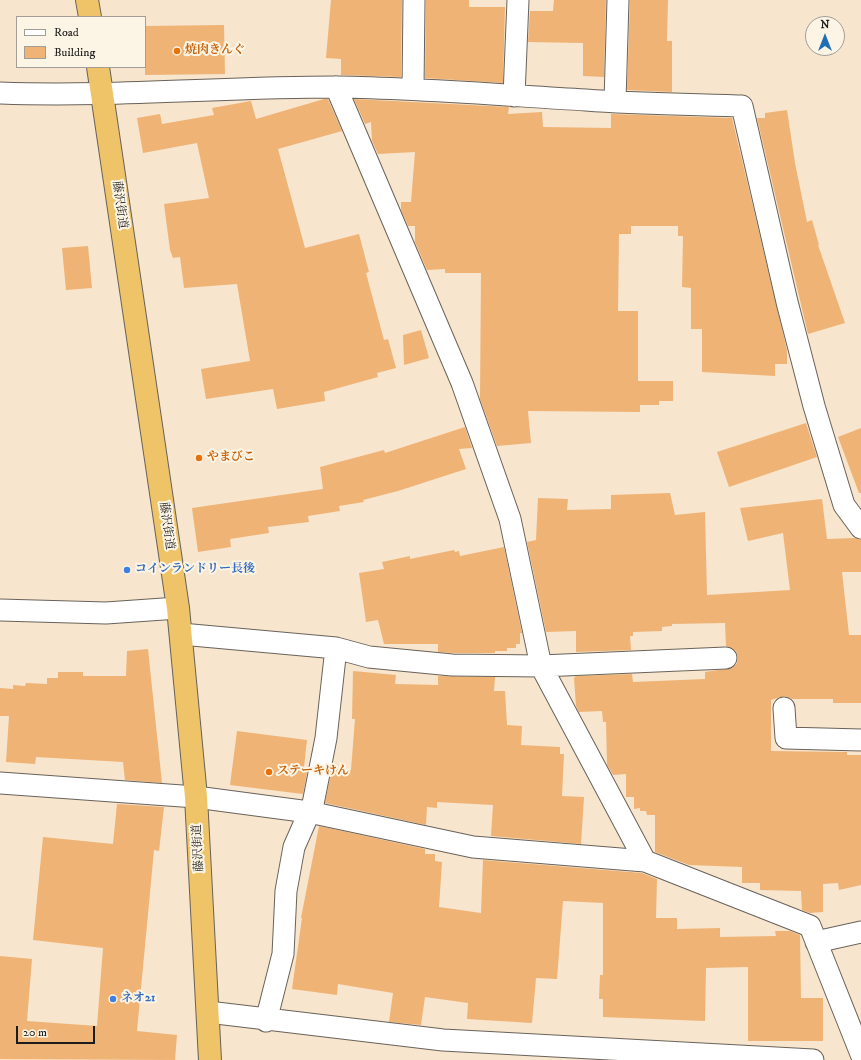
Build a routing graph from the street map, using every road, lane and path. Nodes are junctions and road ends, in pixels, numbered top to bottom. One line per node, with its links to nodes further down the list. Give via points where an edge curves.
1 (87, 0): 5 (highway)
2 (414, 0): 8 (street)
3 (518, 0): 11 (street)
4 (618, 0): 12 (street)
5 (90, 16)
6 (98, 68): 10 (highway, 藤沢街道)
7 (336, 87): 8 (street); 10 (street); 19 (street, via 465,391 510,519)
8 (413, 89): 11 (street)
9 (0, 93): 10 (street)
10 (102, 94): 14 (highway, 藤沢街道)
11 (514, 96): 12 (street)
12 (614, 102): 13 (street, via 742,106 814,406 844,505)
13 (861, 528)
14 (178, 608): 15 (street, via 106,613); 16 (highway, 藤沢街道)
15 (0, 610)
16 (181, 634): 17 (street); 23 (highway, 藤沢街道)
17 (336, 648): 19 (street, via 369,657 452,665); 24 (street, via 326,738 313,804)
18 (726, 658): 19 (street)
19 (541, 666): 25 (street)
20 (784, 708): 21 (street, via 786,738)
21 (861, 740)
22 (0, 783): 23 (street)
23 (196, 797): 24 (street); 28 (highway, 藤沢街道)
24 (309, 812): 25 (street, via 473,847); 29 (street, via 294,847 286,891 283,954)
25 (645, 861): 27 (street, via 810,926)
26 (861, 932): 27 (street)
27 (816, 942): 30 (street)
28 (208, 1012): 29 (street); 31 (highway, 藤沢街道)
29 (266, 1021): 32 (street, via 443,1040)
30 (861, 1054)
31 (210, 1060)
32 (813, 1060)

